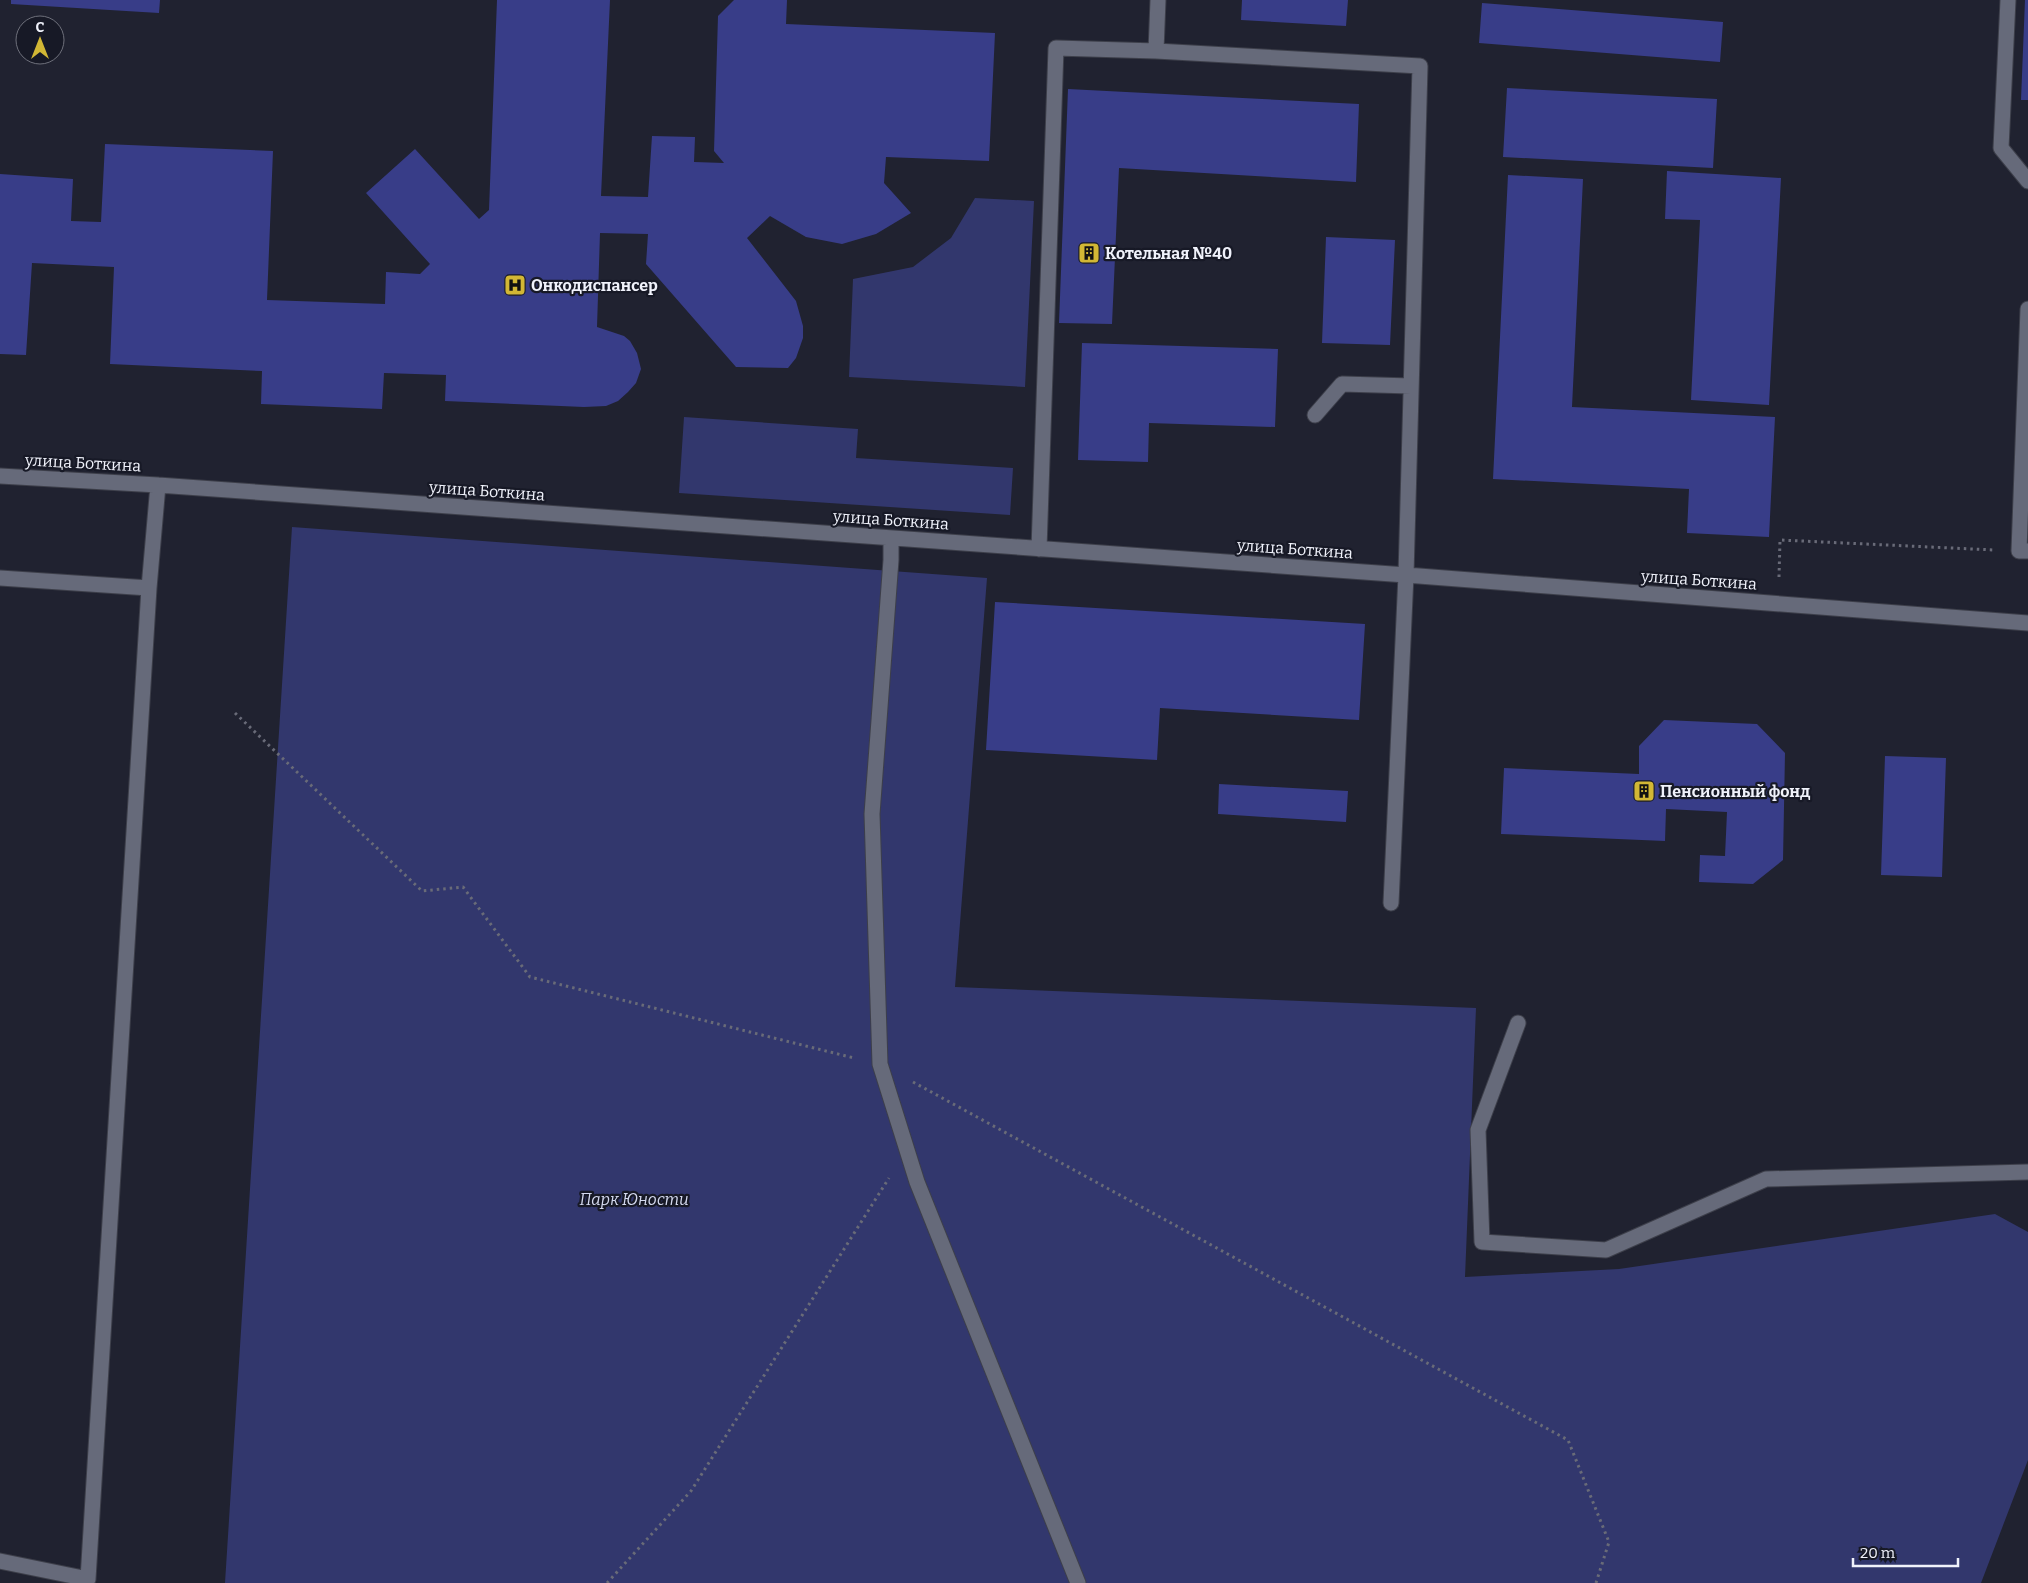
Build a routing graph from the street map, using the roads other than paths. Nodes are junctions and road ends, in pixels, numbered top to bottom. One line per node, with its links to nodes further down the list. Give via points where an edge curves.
1 (1158, 0): 3 (street)
2 (2008, 0): 4 (street, via 2001,148)
3 (1156, 51): 6 (street, via 1420,66); 11 (street, via 1056,48)
4 (2028, 180)
5 (2028, 310): 12 (street, via 2019,551)
6 (1411, 386): 7 (street, via 1342,384); 13 (street)
7 (1315, 415)
8 (0, 476): 9 (street, улица Боткина)
9 (158, 485): 10 (street, улица Боткина); 15 (street)
10 (891, 538): 11 (street, улица Боткина); 21 (street, via 872,814 880,1064 917,1182)
11 (1039, 549): 13 (street, улица Боткина)
12 (2028, 551)
13 (1406, 575): 16 (street, улица Боткина); 17 (street)
14 (0, 578): 15 (street)
15 (149, 588): 20 (street, via 88,1579)
16 (2028, 623)
17 (1391, 903)
18 (1518, 1023): 19 (street, via 1478,1130 1482,1242 1606,1250 1766,1179)
19 (2028, 1172)
20 (0, 1561)
21 (1078, 1583)

